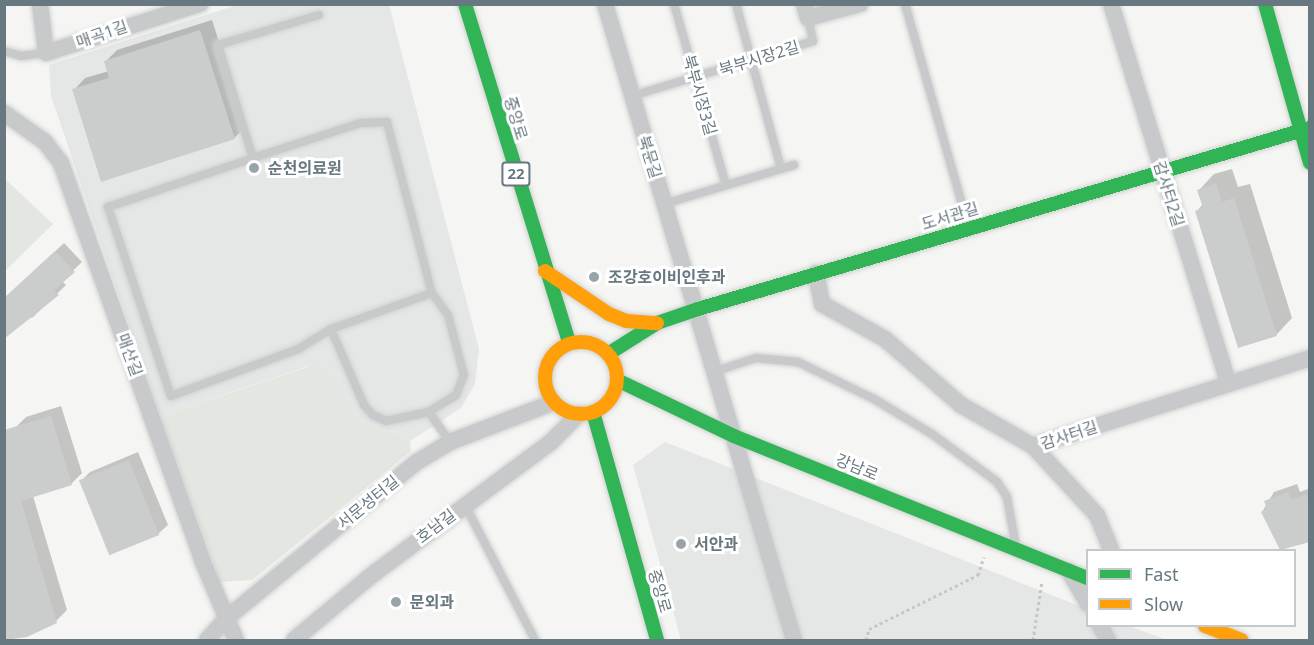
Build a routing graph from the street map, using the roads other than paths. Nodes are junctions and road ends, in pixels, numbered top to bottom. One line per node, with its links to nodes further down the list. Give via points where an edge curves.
1 (40, 4): 14 (street)
2 (200, 4): 14 (street, 매곡1길)
3 (465, 4): 28 (main road, 중앙로 / 22)
4 (605, 4): 17 (street, 북문길)
5 (674, 4): 16 (lane, 북부시장3길)
6 (736, 4): 15 (lane)
7 (860, 4): 11 (street, 북부시장2길)
8 (904, 4): 27 (lane)
9 (1111, 4): 24 (street, 감사터2길)
10 (1265, 4): 19 (main road)
11 (806, 11): 15 (lane, 북부시장2길, via 813,41)
12 (319, 15): 20 (lane, via 218,45)
13 (4, 51): 14 (lane, 매곡1길, via 21,56)
14 (46, 53)
15 (752, 62): 16 (lane, 북부시장2길); 23 (lane)
16 (695, 77): 17 (lane, 북부시장2길); 25 (lane, 북부시장3길)
17 (632, 96): 26 (street, 북문길)
18 (4, 113): 52 (street, 매산길, via 45,142 61,163 202,560)
19 (1305, 130): 21 (main road); 24 (main road, 도서관길)
20 (253, 158): 30 (lane, via 361,123 387,122); 33 (lane, via 108,207 171,396 298,349)
21 (1310, 163)
22 (794, 165): 23 (lane)
23 (781, 169): 25 (lane)
24 (1162, 171): 27 (main road, 도서관길); 39 (street, 감사터2길)
25 (726, 185): 26 (lane)
26 (664, 204): 31 (street, 북문길)
27 (969, 228): 29 (main road, 도서관길)
28 (545, 271): 32 (main road, via 609,314 626,321); 34 (main road, 중앙로 / 22)
29 (816, 273): 31 (main road, 도서관길); 45 (street, 감사터길, via 822,304 885,339 961,405)
30 (432, 293): 33 (lane); 41 (lane, via 448,315 464,375 456,395)
31 (698, 309): 32 (main road, 도서관길); 37 (street, 북문길)
32 (657, 323): 35 (main road, 도서관길)
33 (331, 329): 41 (lane, via 364,405 373,415 386,421)
34 (569, 343): 35 (main road, via 597,345); 40 (main road, via 549,362 546,383)
35 (608, 354): 38 (main road)
36 (1310, 358): 39 (street, 감사터길)
37 (716, 371): 43 (street, 북문길); 47 (lane, via 756,358 798,362 874,399 932,434 997,482 1007,497)
38 (617, 380): 42 (main road, via 614,394); 43 (main road, 강남로)
39 (1228, 383): 45 (street, 감사터길)
40 (554, 402): 42 (main road); 44 (street, 서문성터길)
41 (429, 412): 44 (lane)
42 (586, 413): 46 (street, 호남길); 58 (main road, 중앙로)
43 (734, 436): 47 (main road, 강남로); 59 (street, 북문길)
44 (450, 442): 52 (street, 서문성터길, via 417,462)
45 (1033, 446): 48 (street, via 1097,515)
46 (465, 504): 56 (street, 호남길, via 372,574); 57 (lane)
47 (1016, 549): 49 (main road, 강남로)
48 (1111, 549)
49 (1069, 571): 50 (main road, 강남로); 51 (street)
50 (1086, 577)
51 (1086, 600)
52 (228, 617): 54 (street, 서문성터길); 55 (street, 매산길)
53 (1208, 627): 60 (main road)
54 (207, 640)
55 (236, 640)
56 (294, 640)
57 (535, 640)
58 (657, 640)
59 (794, 640)
60 (1241, 640)

